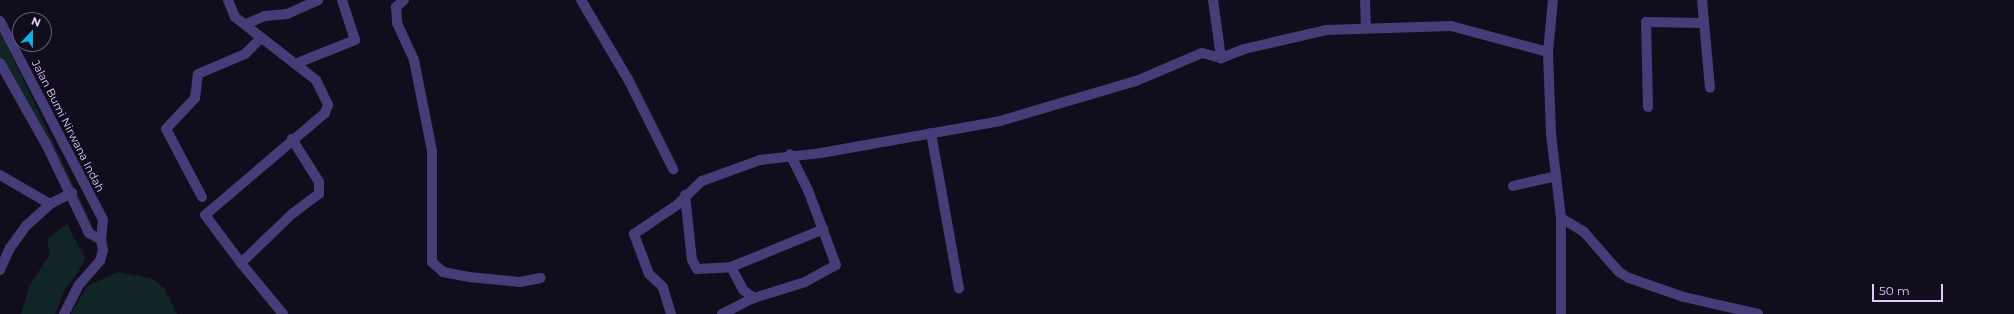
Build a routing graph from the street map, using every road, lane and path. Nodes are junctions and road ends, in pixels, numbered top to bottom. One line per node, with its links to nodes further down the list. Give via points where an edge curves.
1 (228, 0): 12 (street, via 232,14)
2 (318, 0): 12 (street, via 287,14 265,16)
3 (342, 0): 18 (street, via 355,40)
4 (404, 0): 38 (street, via 396,7 397,23 414,60 432,151 432,262 443,272 469,277 520,282)
5 (581, 0): 24 (street, via 628,79)
6 (1213, 0): 16 (street)
7 (1365, 0): 13 (street)
8 (1552, 0): 15 (street)
9 (1702, 0): 11 (street)
10 (0, 21): 34 (street, Jalan Bumi Nirwana Indah, via 103,220)
11 (1704, 23): 19 (street); 20 (street, via 1646,22)
12 (246, 24): 14 (street)
13 (1366, 28): 15 (street, via 1451,26); 16 (street, via 1326,30 1244,49)
14 (257, 36): 18 (street); 30 (street, via 245,54 198,74 195,98 166,129)
15 (1548, 52): 26 (street)
16 (1221, 58): 21 (street, via 1202,53 1136,81 1000,121)
17 (0, 63): 28 (street)
18 (295, 64): 22 (street, via 316,80 328,105 325,113)
19 (1710, 88)
20 (1648, 107)
21 (931, 133): 23 (street, via 821,153); 39 (street)
22 (292, 139): 35 (street, via 322,189); 35 (street, via 205,215)
23 (790, 154): 29 (street, via 760,160 702,181); 33 (street)
24 (673, 169)
25 (0, 176): 31 (street)
26 (1556, 176): 27 (street); 32 (street)
27 (1513, 186)
28 (72, 193): 31 (street); 34 (street, via 89,232)
29 (685, 195): 36 (street, via 694,266 705,270); 43 (street, via 677,205 634,234 649,274 663,287)
30 (202, 197)
31 (50, 204): 37 (street, via 10,248)
32 (1561, 218): 45 (street); 46 (street, via 1584,232 1619,272 1629,278 1684,297)
33 (824, 229): 36 (street); 40 (street, via 833,251 833,270)
34 (100, 240): 41 (street, via 100,261 78,286)
35 (241, 263): 42 (street)
36 (731, 267): 40 (street, via 743,290)
37 (0, 270)
38 (541, 278)
39 (959, 289)
40 (754, 298): 44 (street)
41 (64, 314)
42 (283, 314)
43 (672, 314)
44 (722, 314)
45 (1561, 314)
46 (1758, 314)

